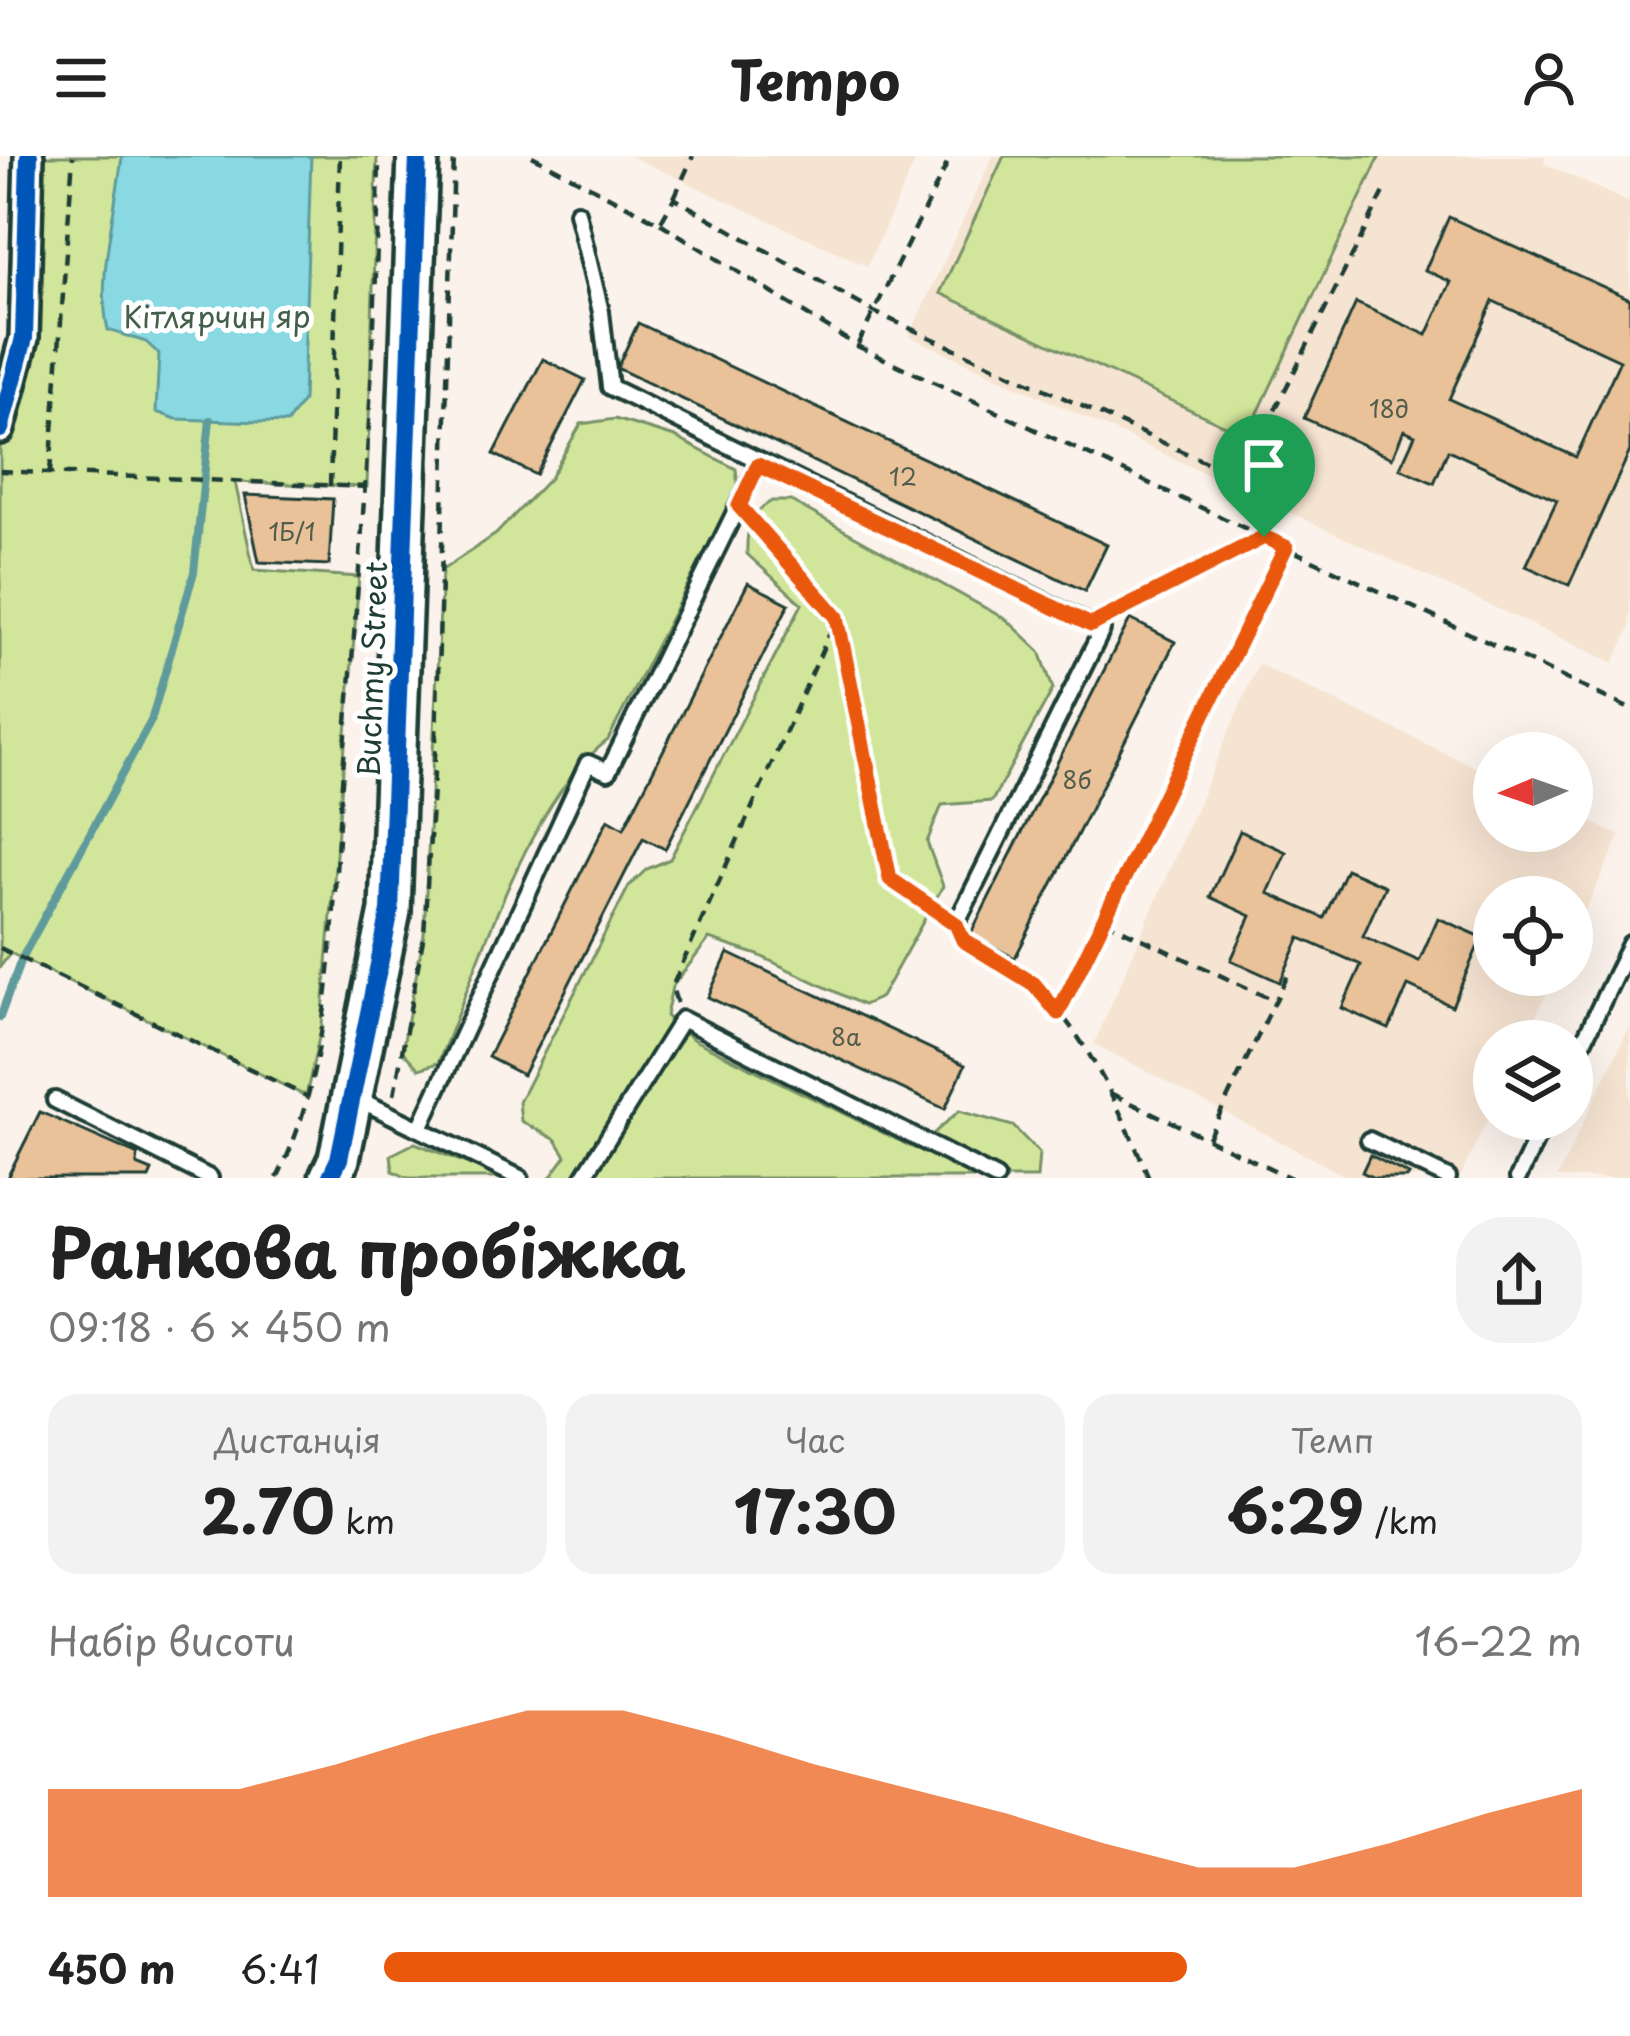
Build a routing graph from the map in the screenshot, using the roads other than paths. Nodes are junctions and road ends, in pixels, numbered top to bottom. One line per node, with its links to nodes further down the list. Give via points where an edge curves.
1 (29, 156): 4 (street, via 24,338)
2 (418, 156): 9 (street, Buchmy Street, via 390,911)
3 (577, 212): 5 (lane, via 602,312 610,387)
4 (0, 429)
5 (758, 465): 6 (lane, via 1102,630); 11 (lane, via 608,772 588,763)
6 (956, 924)
7 (1630, 944): 8 (lane)
8 (1593, 1021)
9 (352, 1095): 11 (lane); 15 (street, Buchmy Street)
10 (56, 1100): 14 (lane)
11 (420, 1129): 16 (lane)
12 (1536, 1140): 20 (lane)
13 (1369, 1141): 19 (lane)
14 (210, 1178)
15 (330, 1178)
16 (520, 1178)
17 (583, 1178): 18 (lane, via 682,1019)
18 (996, 1178)
19 (1448, 1178)
20 (1518, 1178)

